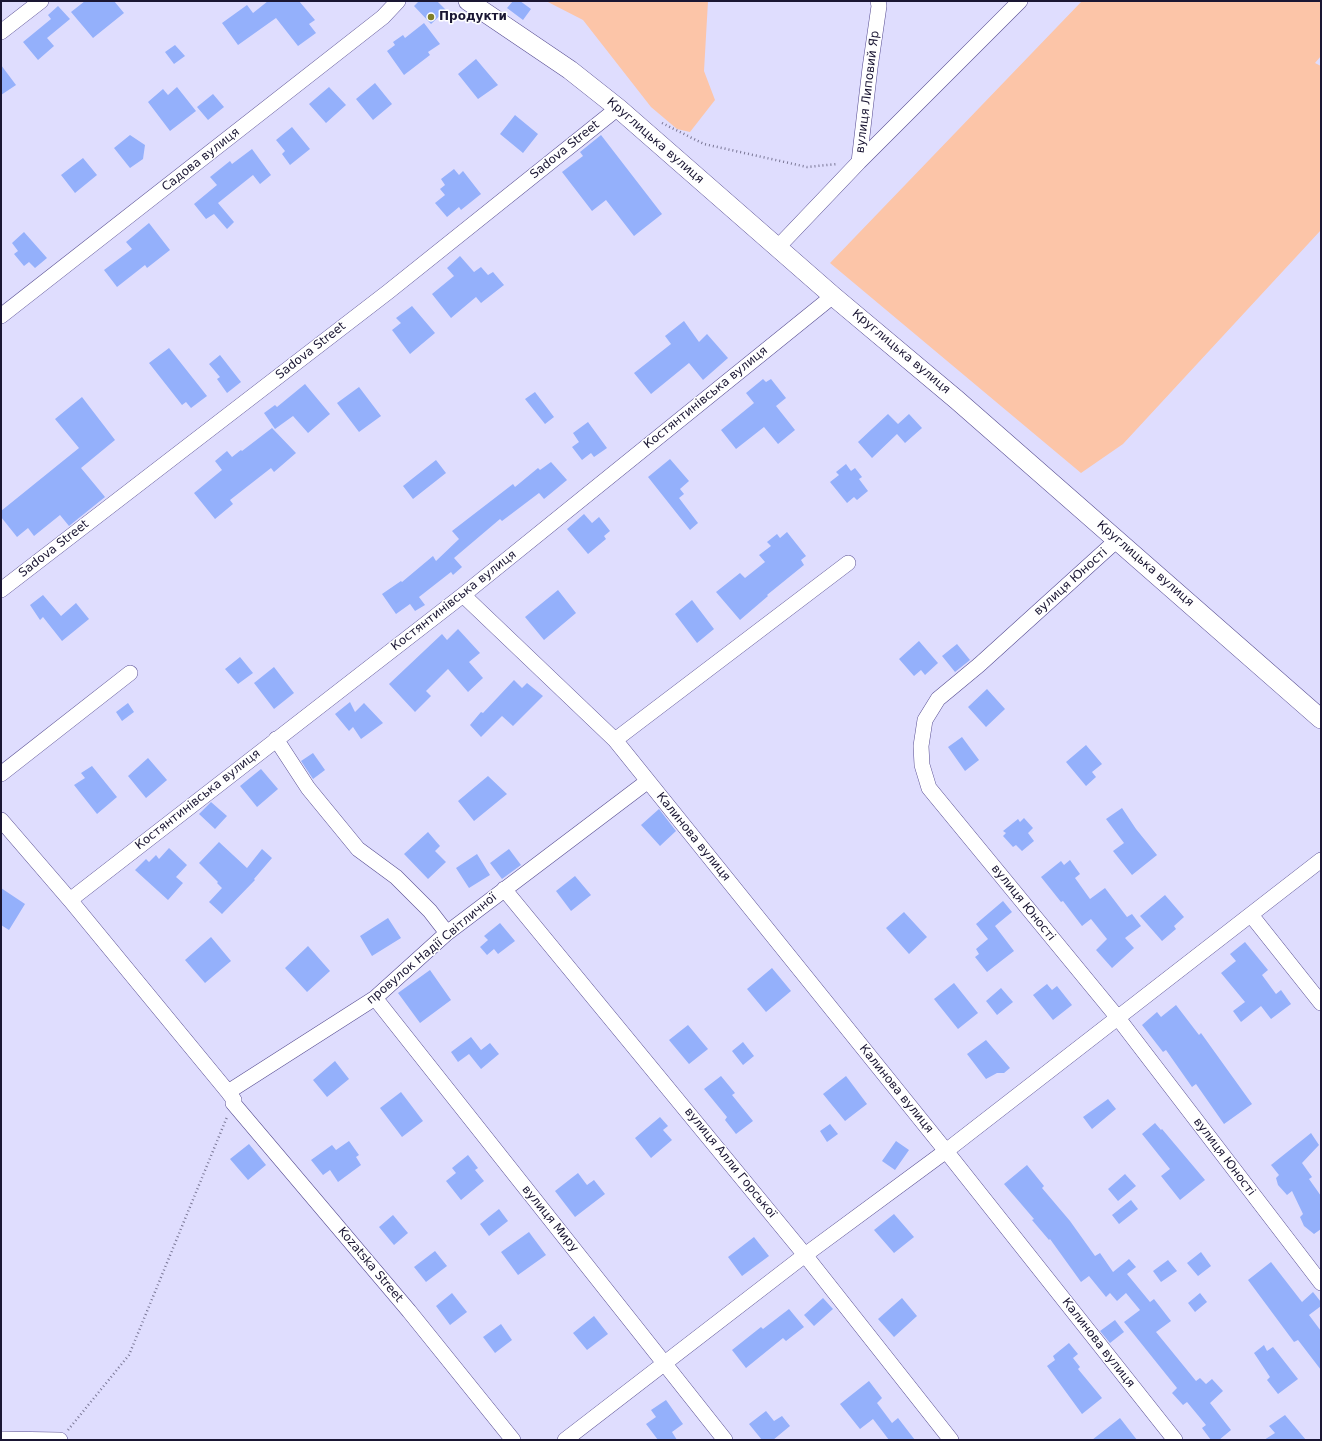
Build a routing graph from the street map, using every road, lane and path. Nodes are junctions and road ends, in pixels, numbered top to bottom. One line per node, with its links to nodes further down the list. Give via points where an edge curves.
1 (41, 1): 6 (street)
2 (398, 1): 12 (street, Садова вулиця, via 383,17)
3 (468, 1): 7 (street, Круглицька вулиця, via 570,70)
4 (878, 1): 9 (street, вулиця Липовий Яр)
5 (1020, 1): 9 (street)
6 (1, 32)
7 (618, 108): 10 (street, Круглицька вулиця); 15 (street, Sadova Street, via 388,292)
8 (661, 123): 9 (path, via 704,144 808,167)
9 (859, 162): 10 (street, вулиця Липовий Яр)
10 (778, 247): 11 (street, Круглицька вулиця)
11 (833, 296): 13 (street, Круглицька вулиця); 16 (street, Костянтинівська вулиця)
12 (1, 316)
13 (1117, 540): 18 (street, Круглицька вулиця); 31 (street, вулиця Юності, via 980,665 938,699 925,720 921,746 922,765 929,788)
14 (848, 563): 20 (street)
15 (1, 590)
16 (463, 595): 19 (street, Костянтинівська вулиця); 20 (street, Калинова вулиця)
17 (130, 673): 21 (street)
18 (1321, 719)
19 (276, 739): 26 (street, Костянтинівська вулиця); 28 (street, via 308,788 358,849 396,876 430,911)
20 (615, 740): 22 (street, Калинова вулиця)
21 (1, 774)
22 (648, 781): 25 (street, провулок Надії Світличної); 33 (street, Калинова вулиця)
23 (1, 820): 26 (street, Kozatska Street)
24 (1321, 860): 27 (street)
25 (504, 889): 28 (street, провулок Надії Світличної); 34 (street, вулиця Алли Горської)
26 (70, 900): 32 (street, Kozatska Street)
27 (1252, 915): 30 (street); 31 (street)
28 (447, 933): 29 (street, провулок Надії Світличної)
29 (375, 998): 32 (street, провулок Надії Світличної); 36 (street, вулиця Миру)
30 (1321, 1003)
31 (1118, 1018): 33 (street); 35 (street, вулиця Юності)
32 (230, 1098): 38 (path, via 129,1356); 39 (street, Kozatska Street, via 409,1311)
33 (946, 1151): 34 (street); 43 (street, Калинова вулиця)
34 (805, 1255): 36 (street); 42 (street, вулиця Алли Горської)
35 (1321, 1283)
36 (665, 1363): 40 (street); 41 (street, вулиця Миру)
37 (1, 1439): 38 (street)
38 (60, 1440)
39 (513, 1440)
40 (565, 1440)
41 (725, 1440)
42 (951, 1440)
43 (1175, 1440)

